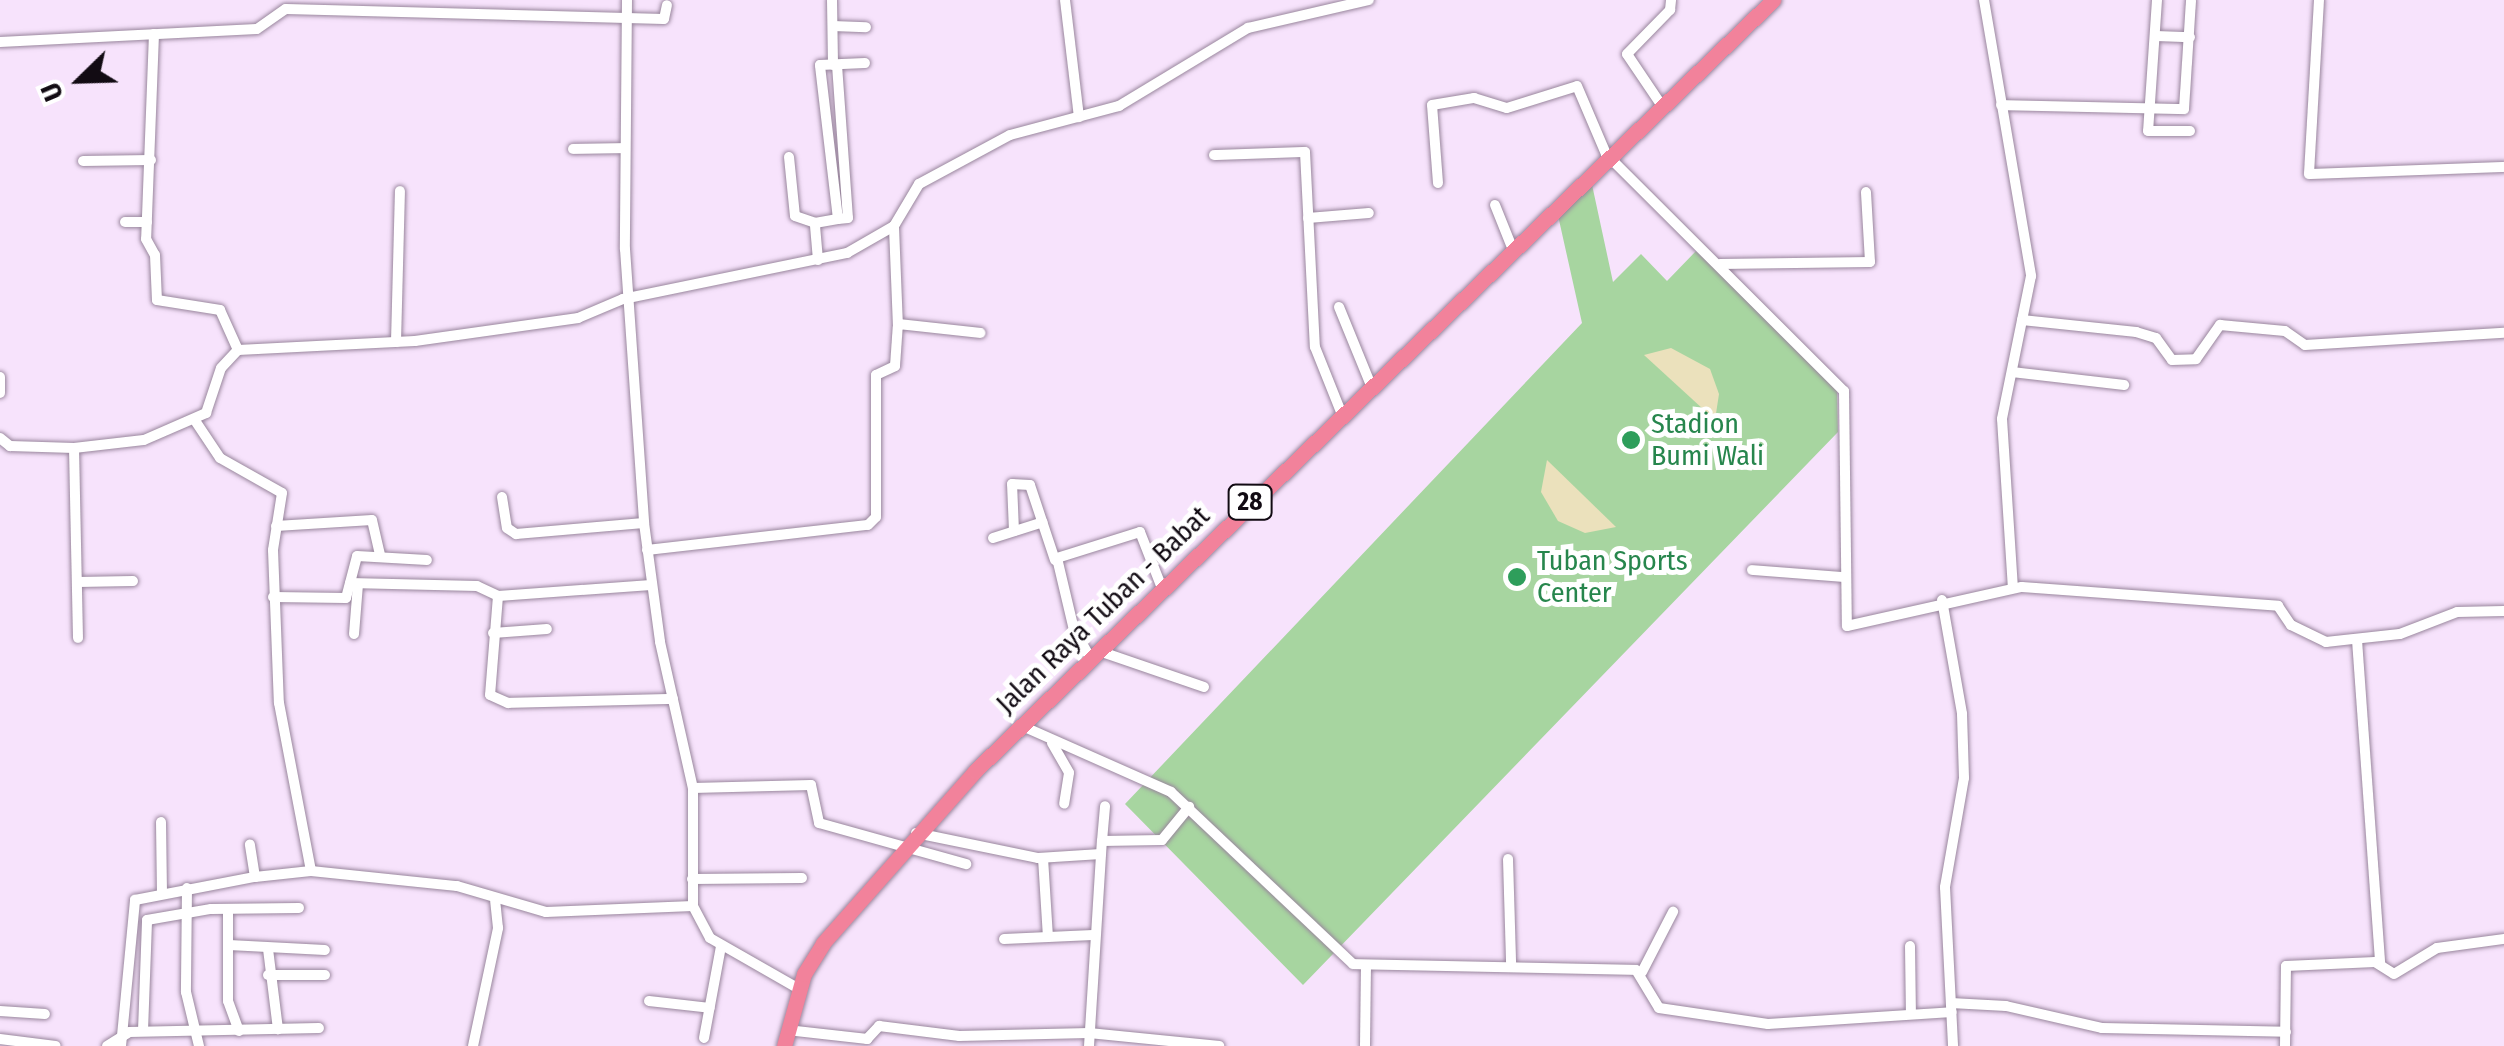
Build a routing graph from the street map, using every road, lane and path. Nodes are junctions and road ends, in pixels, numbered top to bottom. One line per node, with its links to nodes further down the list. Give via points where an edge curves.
1 (626, 0): 12 (street)
2 (832, 0): 13 (street)
3 (1066, 0): 24 (street)
4 (1369, 0): 24 (street, via 1248,28 1168,81)
5 (1670, 0): 21 (street, via 1670,10 1627,54)
6 (1773, 0): 21 (highway, Jalan Raya Tuban - Babat / 28)
7 (1984, 0): 22 (street)
8 (2157, 0): 16 (street)
9 (2191, 0): 17 (street)
10 (2318, 0): 33 (street, via 2309,174)
11 (668, 5): 12 (street, via 664,19)
12 (627, 18): 15 (street, via 286,9 257,29); 26 (street)
13 (832, 26): 14 (street); 20 (street)
14 (866, 27)
15 (154, 34): 18 (street); 31 (street)
16 (2156, 36): 17 (street); 23 (street)
17 (2190, 37): 23 (street, via 2187,106)
18 (0, 42)
19 (865, 64): 20 (street)
20 (835, 65): 42 (street, via 820,66 839,155 838,219)
21 (1660, 103): 28 (highway, Jalan Raya Tuban - Babat / 28)
22 (2001, 105): 23 (street); 49 (street, via 2031,268)
23 (2148, 111): 25 (street, via 2148,131)
24 (1079, 117): 43 (street, via 1010,135 930,178 912,190)
25 (2190, 131)
26 (625, 148): 27 (street); 47 (street)
27 (573, 149)
28 (1606, 154): 34 (street, via 1574,84 1507,108 1474,98 1438,103 1430,119); 44 (highway, Jalan Raya Tuban - Babat / 28); 46 (street)
29 (1214, 156): 39 (street, via 1305,152)
30 (789, 157): 42 (street, via 795,216)
31 (151, 160): 32 (street); 41 (street)
32 (82, 161)
33 (2504, 167)
34 (1438, 183)
35 (400, 192): 53 (street)
36 (1866, 192): 46 (street, via 1870,262)
37 (1495, 204): 44 (street)
38 (1369, 214): 39 (street)
39 (1308, 218): 60 (street, via 1315,347)
40 (124, 222): 41 (street)
41 (147, 222): 54 (street, via 160,304 220,310)
42 (815, 222): 45 (street)
43 (894, 226): 45 (street); 50 (street)
44 (1511, 246): 57 (highway, Jalan Raya Tuban - Babat / 28)
45 (818, 260): 47 (street)
46 (1720, 264): 75 (street, via 1844,392 1850,462)
47 (629, 298): 53 (street, via 578,318); 66 (street)
48 (1340, 307): 57 (street)
49 (2022, 320): 52 (street, via 2136,332 2156,338 2172,360 2196,359 2220,324 2285,331 2305,345); 55 (street)
50 (898, 324): 51 (street); 70 (street, via 895,366 876,376 876,517 868,525)
51 (980, 333)
52 (2504, 333)
53 (396, 342): 54 (street)
54 (238, 350): 61 (street, via 225,360 210,408)
55 (2012, 372): 58 (street); 81 (street, via 2001,451)
56 (0, 377): 59 (street)
57 (1370, 383): 60 (highway, Jalan Raya Tuban - Babat / 28)
58 (2124, 385)
59 (0, 393)
60 (1342, 412): 80 (highway, Jalan Raya Tuban - Babat / 28)
61 (196, 422): 63 (street, via 144,440); 67 (street, via 220,458 282,493)
62 (1, 442): 63 (street)
63 (74, 448): 77 (street)
64 (502, 497): 66 (street, via 507,528 516,534)
65 (1043, 522): 68 (street); 68 (street, via 1032,486 1012,484); 73 (street)
66 (644, 523): 70 (street)
67 (276, 526): 71 (street, via 372,520); 82 (street)
68 (1014, 531): 69 (street)
69 (992, 538)
70 (647, 550): 79 (street)
71 (380, 556): 72 (street); 78 (street, via 354,558)
72 (427, 560)
73 (1055, 560): 80 (street, via 1140,532); 91 (street)
74 (1752, 570): 75 (street)
75 (1844, 577): 84 (street, via 1847,626)
76 (133, 580): 77 (street)
77 (78, 582): 89 (street)
78 (354, 584): 82 (street, via 343,599); 83 (street, via 477,586); 88 (street)
79 (651, 585): 83 (street); 93 (street)
80 (1162, 588): 91 (highway, Jalan Raya Tuban - Babat / 28)
81 (2014, 588): 84 (street); 90 (street, via 2278,606 2291,625 2318,640)
82 (273, 596): 107 (street, via 280,714)
83 (498, 596): 87 (street)
84 (1942, 600): 137 (street, via 1962,714 1964,778 1944,887)
85 (2504, 611): 90 (street, via 2457,612)
86 (547, 629): 87 (street)
87 (493, 633): 93 (street, via 489,689 500,702)
88 (354, 634)
89 (78, 638)
90 (2357, 640): 128 (street)
91 (1095, 655): 92 (street); 94 (highway, Jalan Raya Tuban - Babat / 28)
92 (1204, 686)
93 (674, 699): 96 (street)
94 (1020, 725): 95 (street); 101 (highway, Jalan Raya Tuban - Babat / 28)
95 (1052, 742): 97 (street, via 1070,772); 99 (street, via 1154,781)
96 (692, 788): 101 (street, via 811,785 819,823); 110 (street)
97 (1064, 804)
98 (1105, 806): 103 (street)
99 (1189, 807): 103 (street, via 1162,840); 130 (street, via 1343,960)
100 (161, 822): 112 (street)
101 (910, 839): 104 (street); 106 (street); 134 (highway, Jalan Raya Tuban - Babat / 28, via 823,943)
102 (250, 844): 108 (street)
103 (1101, 848): 104 (street); 119 (street)
104 (1043, 858): 120 (street)
105 (1508, 859): 129 (street)
106 (966, 864)
107 (311, 871): 108 (street); 113 (street, via 447,884)
108 (255, 877): 111 (street)
109 (802, 878): 110 (street)
110 (692, 879): 114 (street)
111 (186, 888): 112 (street); 117 (street)
112 (162, 893): 150 (street, via 138,898 132,908)
113 (495, 901): 114 (street, via 546,912); 154 (street, via 498,928)
114 (693, 906): 124 (street)
115 (228, 908): 116 (street); 117 (street); 123 (street)
116 (299, 908)
117 (190, 912): 143 (street, via 145,922); 149 (street, via 186,992)
118 (1673, 912): 131 (street)
119 (1093, 935): 120 (street); 146 (street)
120 (1048, 937): 121 (street)
121 (1004, 939)
122 (2504, 939): 128 (street, via 2438,948 2394,974)
123 (229, 945): 126 (street); 144 (street, via 228,1000)
124 (721, 946): 134 (street); 136 (street)
125 (1910, 946): 140 (street)
126 (268, 949): 127 (street); 132 (street)
127 (324, 950)
128 (2380, 963): 145 (street, via 2286,966)
129 (1512, 964): 130 (street); 131 (street)
130 (1366, 966): 157 (street)
131 (1642, 972): 140 (street, via 1656,1005 1674,1013 1791,1025)
132 (268, 975): 133 (street); 142 (street)
133 (326, 975)
134 (798, 989): 148 (highway, Jalan Raya Tuban - Babat / 28)
135 (649, 1001): 136 (street)
136 (710, 1008): 147 (street)
137 (1951, 1008): 140 (street); 145 (street, via 2006,1006 2102,1028); 158 (street)
138 (0, 1011): 139 (street)
139 (44, 1014)
140 (1911, 1014)
141 (319, 1028): 142 (street)
142 (278, 1029): 144 (street)
143 (143, 1031): 149 (street); 150 (street)
144 (239, 1032): 149 (street)
145 (2286, 1032): 159 (street)
146 (1088, 1033): 148 (street, via 959,1036 879,1026 867,1038); 155 (street); 156 (street)
147 (704, 1038)
148 (786, 1038)
149 (198, 1040)
150 (121, 1041): 153 (street)
151 (4, 1042): 152 (street)
152 (56, 1046)
153 (107, 1046)
154 (473, 1046)
155 (1088, 1046)
156 (1219, 1046)
157 (1365, 1046)
158 (1953, 1046)
159 (2286, 1046)

